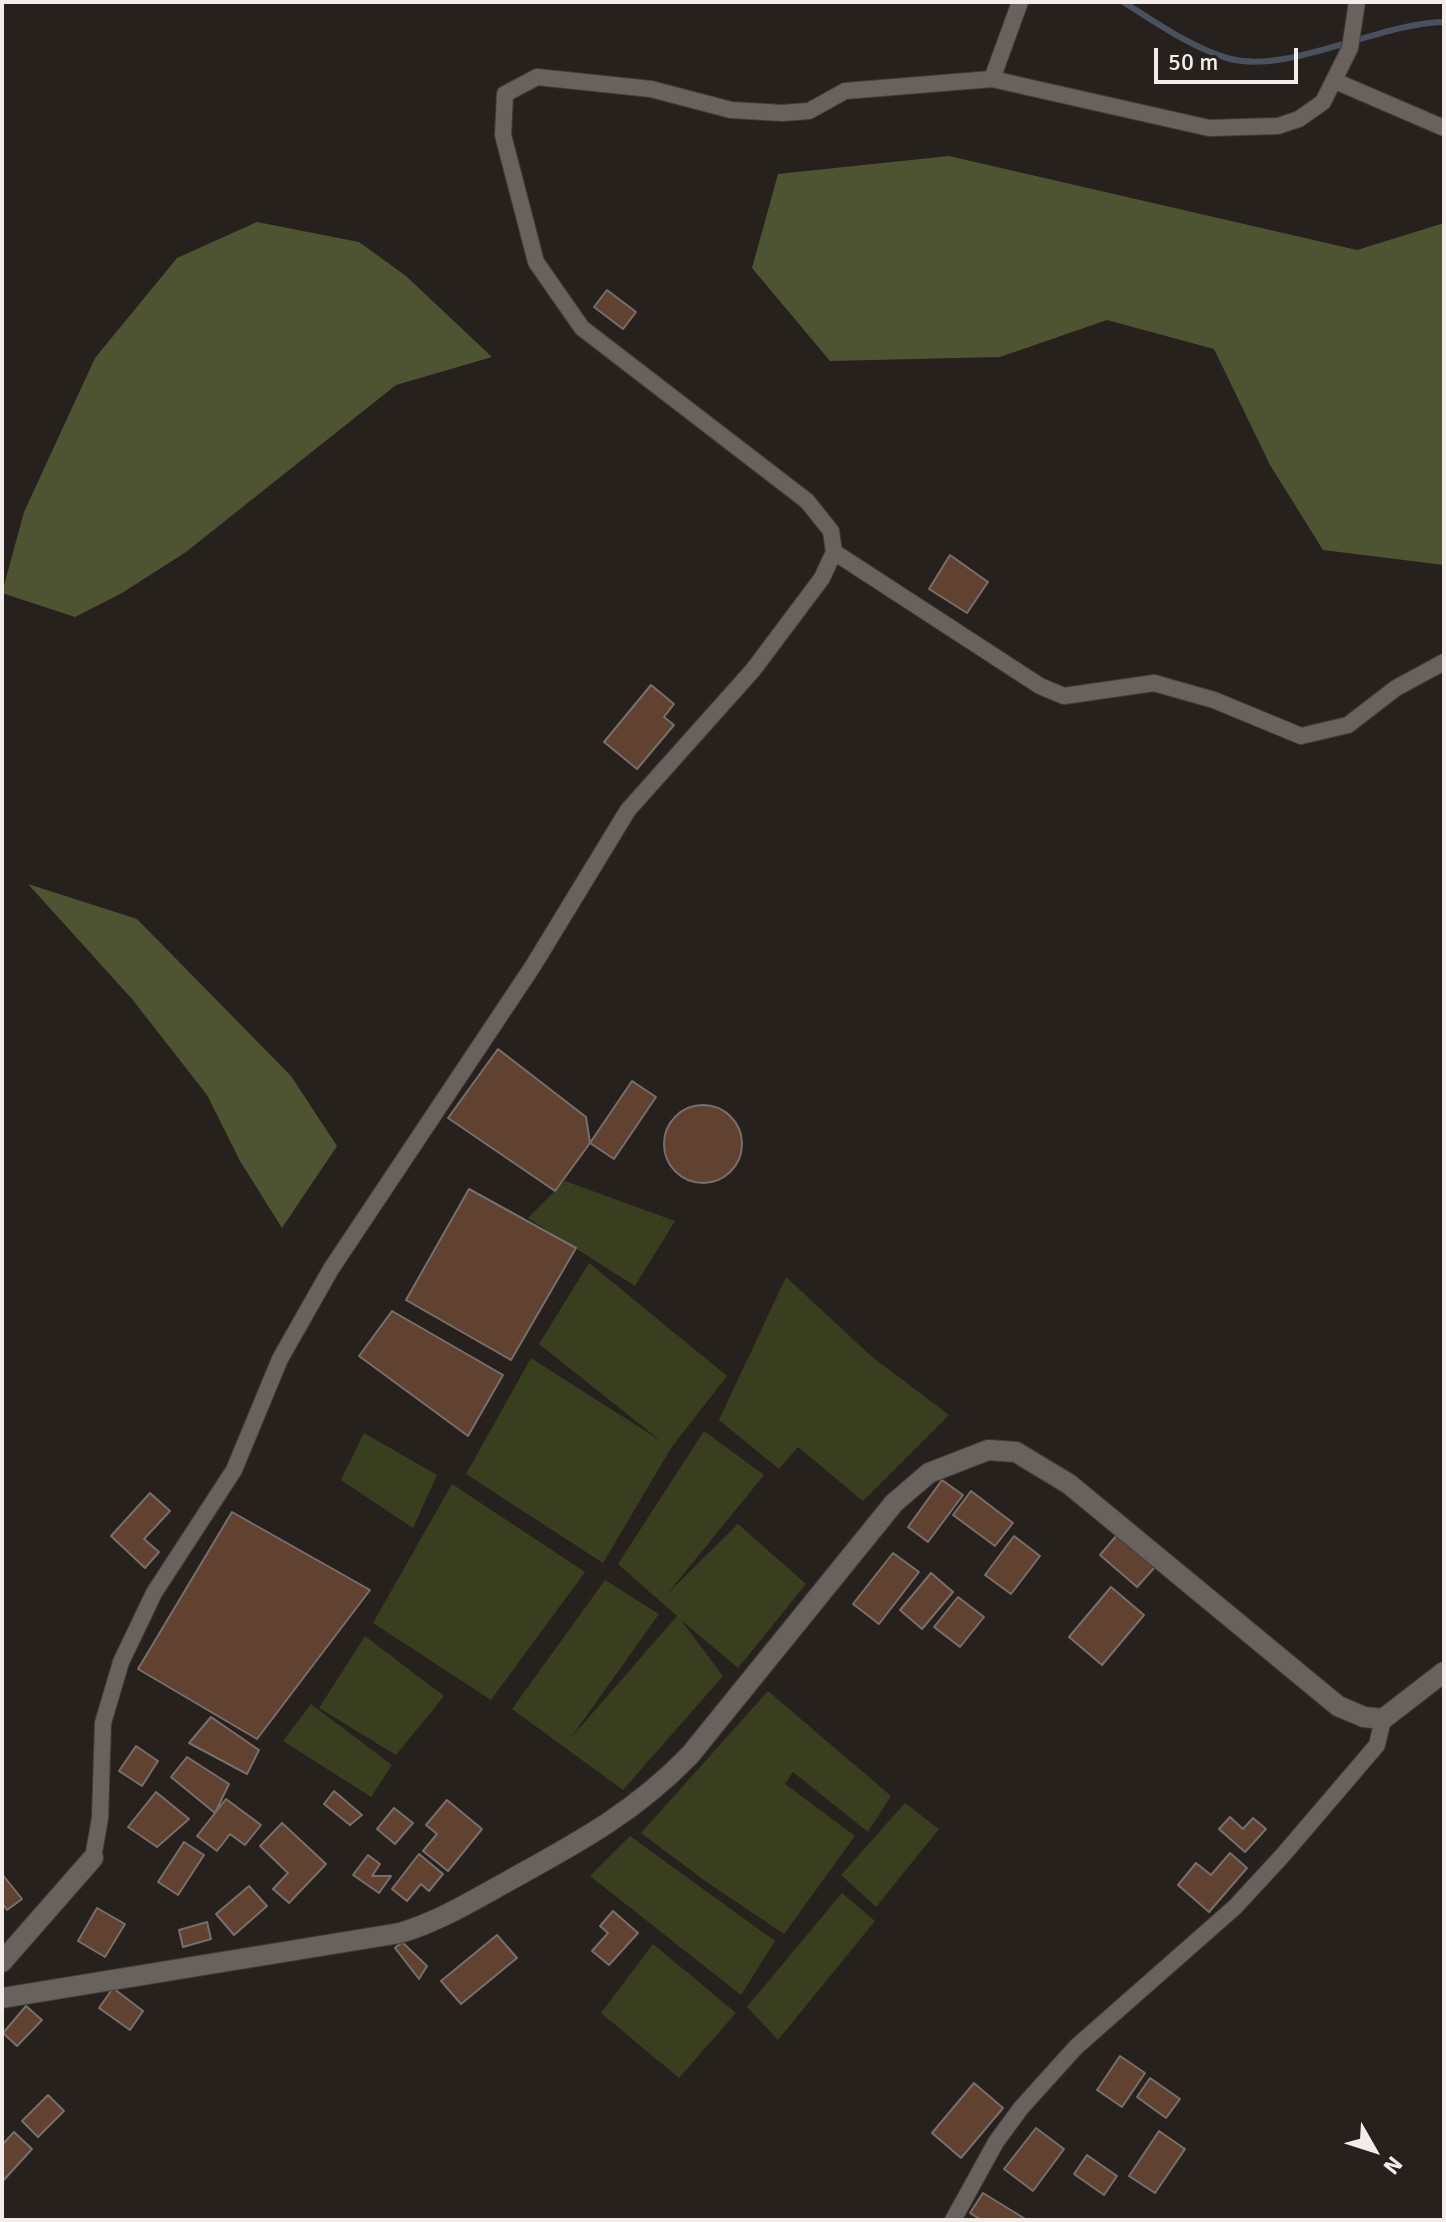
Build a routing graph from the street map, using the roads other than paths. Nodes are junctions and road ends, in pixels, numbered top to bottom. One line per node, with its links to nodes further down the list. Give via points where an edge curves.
1 (1020, 2): 3 (street)
2 (1357, 2): 4 (street, via 1350,48)
3 (992, 79): 4 (street, via 1209,128 1278,126 1299,119 1323,102); 6 (street, via 845,91 809,111 782,113 731,110 651,89 537,77 505,94 505,146 536,262 582,328 807,501 831,531)
4 (1335, 81): 5 (street)
5 (1444, 128)
6 (834, 552): 7 (street, via 1040,686 1064,696 1154,683 1214,700 1301,736 1348,725 1396,688); 10 (street, via 791,623 628,810 533,966 324,1282 280,1359 234,1470 154,1593 121,1662 103,1723 100,1818)
7 (1444, 662)
8 (1444, 1672): 9 (street)
9 (1383, 1719): 12 (street, via 1338,1706 1042,1465 1016,1452 988,1450 929,1473 894,1503 690,1755 654,1792 600,1832 433,1923 400,1933); 13 (street, via 1377,1745 1274,1866 1076,2047 1021,2108)
10 (93, 1858): 11 (street)
11 (2, 1962)
12 (2, 1998)
13 (953, 2220)

